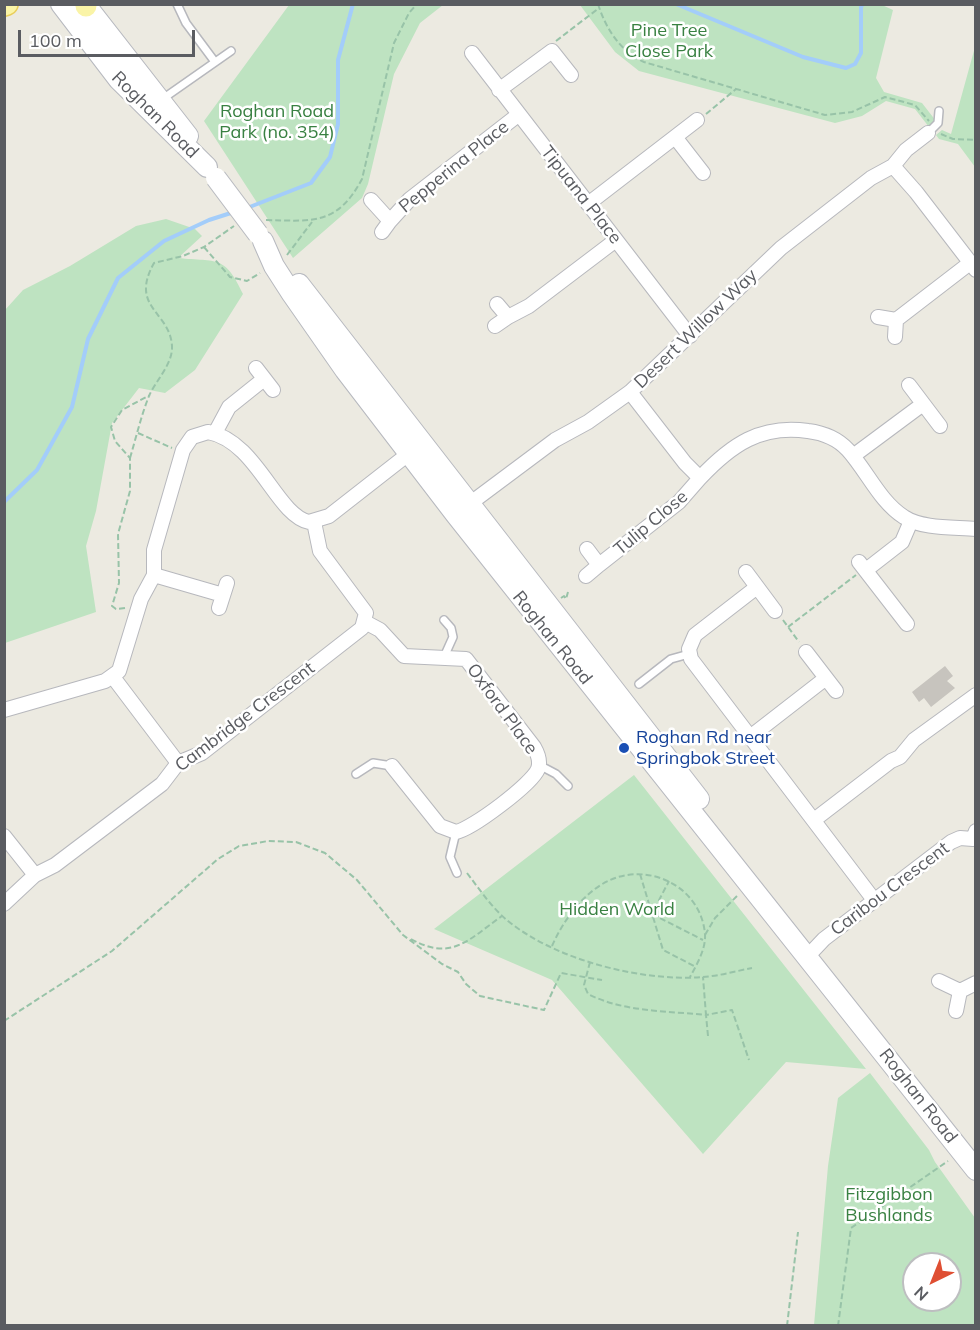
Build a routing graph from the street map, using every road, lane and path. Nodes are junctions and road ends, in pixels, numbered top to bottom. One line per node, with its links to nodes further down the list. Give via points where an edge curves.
1 (61, 4): 13 (main road, Roghan Road, via 114,74)
2 (177, 4): 9 (lane, via 186,23)
3 (417, 4): 24 (path, via 394,43 362,179 336,212)
4 (85, 5): 13 (main road, Roghan Road)
5 (598, 6): 7 (path, via 555,42); 11 (path, via 609,31 635,57)
6 (231, 51): 9 (lane)
7 (552, 51): 10 (street); 12 (street)
8 (472, 53): 12 (street, Tipuana Place)
9 (216, 62): 13 (lane)
10 (571, 75)
11 (736, 89): 16 (path); 17 (path, via 825,115 852,112 885,97 896,98 915,105)
12 (499, 90): 15 (street, Tipuana Place)
13 (154, 105): 26 (main road, Roghan Road, bridge)
14 (939, 111): 17 (lane)
15 (518, 115): 22 (street, Pepperina Place, via 410,199 386,226); 23 (street, Tipuana Place)
16 (697, 120): 18 (street)
17 (932, 131): 19 (path, via 953,139); 20 (street, Desert Willow Way, via 906,150)
18 (675, 137): 21 (street); 23 (street)
19 (975, 140)
20 (893, 166): 30 (street); 37 (street, Desert Willow Way, via 871,178 781,248)
21 (703, 173)
22 (371, 201)
23 (588, 204): 27 (street, Tipuana Place)
24 (312, 222): 26 (path); 29 (path)
25 (236, 225): 28 (path)
26 (262, 232): 48 (main road, Roghan Road)
27 (616, 240): 33 (street, via 528,306); 37 (street, Tipuana Place)
28 (204, 247): 31 (path, via 230,277 247,281); 42 (path, via 154,263 146,277 145,294 170,334 172,348)
29 (286, 255)
30 (973, 266): 35 (street)
31 (257, 274)
32 (497, 304): 33 (street)
33 (508, 316): 36 (street)
34 (879, 317): 35 (street)
35 (896, 320): 38 (street)
36 (495, 326)
37 (690, 336): 41 (street, Desert Willow Way)
38 (895, 337)
39 (264, 379): 46 (street, via 229,407)
40 (909, 385): 43 (street)
41 (630, 392): 51 (street); 52 (street, Desert Willow Way, via 555,440)
42 (150, 395): 45 (path); 50 (path, via 122,410 111,427 115,441)
43 (923, 404): 44 (street); 49 (street)
44 (940, 426)
45 (138, 433): 47 (path); 50 (path)
46 (215, 433): 54 (street, via 247,456 294,514 303,521); 60 (street, via 197,434 185,444 154,550)
47 (172, 448)
48 (416, 448): 52 (main road, Roghan Road); 54 (street, via 329,516)
49 (853, 456): 51 (street, Tulip Close, via 828,435 797,429 770,430 741,444); 53 (street, Tulip Close, via 891,506)
50 (130, 458): 66 (path, via 129,491 118,534 121,570 112,606)
51 (700, 478): 57 (street, Tulip Close, via 679,502)
52 (462, 510): 106 (main road, Roghan Road)
53 (911, 521): 55 (street); 58 (street, via 899,545)
54 (314, 522): 69 (street, via 320,551 364,608)
55 (975, 529)
56 (587, 549): 57 (street, Tulip Close)
57 (599, 565): 61 (street, Tulip Close)
58 (863, 566): 70 (street); 71 (path)
59 (746, 572): 62 (street)
60 (154, 575): 64 (street); 66 (street)
61 (586, 576)
62 (757, 587): 67 (street); 73 (street, via 695,635)
63 (568, 592): 65 (path, via 567,599 564,596)
64 (223, 595)
65 (557, 602)
66 (137, 610): 75 (street, via 121,667)
67 (775, 611): 71 (path)
68 (444, 620): 74 (lane, via 453,637)
69 (365, 622): 74 (street, Oxford Place, via 380,630 404,656); 82 (street, Cambridge Crescent, via 359,632 202,753)
70 (907, 624)
71 (788, 627): 72 (path)
72 (806, 652): 76 (street)
73 (689, 654): 77 (lane, via 671,659); 81 (street)
74 (444, 657): 83 (street, Oxford Place, via 460,657 475,668 534,747)
75 (113, 677): 80 (street); 82 (street)
76 (826, 678): 78 (street); 81 (street)
77 (639, 684)
78 (836, 691)
79 (975, 695): 87 (street)
80 (4, 710)
81 (750, 737): 87 (street)
82 (178, 764): 94 (street, Cambridge Crescent, via 153,790 55,865)
83 (539, 765): 86 (lane); 88 (street, Oxford Place, via 526,784 470,827)
84 (392, 766): 85 (lane, via 373,763); 88 (street, via 435,821)
85 (356, 774)
86 (568, 786)
87 (814, 820): 97 (street)
88 (456, 832): 92 (lane, via 450,857)
89 (4, 836): 94 (street)
90 (974, 837): 97 (street, Caribou Crescent, via 951,842)
91 (462, 865): 100 (path)
92 (457, 873)
93 (640, 874): 95 (path); 99 (path); 105 (path, via 623,875 592,892 574,910)
94 (35, 875): 98 (street, Cambridge Crescent)
95 (669, 881): 101 (path, via 656,906); 103 (path, via 688,897)
96 (737, 896): 103 (path, via 715,918)
97 (874, 900): 106 (street, Caribou Crescent)
98 (4, 904)
99 (652, 914): 101 (path); 108 (path, via 663,950)
100 (502, 916): 102 (path, via 469,941 448,951 425,947); 105 (path)
101 (659, 917): 104 (path)
102 (404, 935): 110 (path, via 458,972 480,996 544,1010 561,973); 119 (path, via 357,880 326,853 296,842 239,846 218,859 112,951)
103 (705, 935): 104 (path)
104 (704, 940): 108 (path)
105 (552, 946): 107 (path)
106 (810, 953): 122 (main road, Roghan Road, via 832,971 860,1022)
107 (590, 962): 110 (path); 111 (path, via 635,973)
108 (696, 967): 111 (path)
109 (752, 968): 112 (path)
110 (586, 977): 113 (path); 118 (path, via 584,990 597,999)
111 (690, 977): 112 (path)
112 (703, 977): 118 (path)
113 (602, 980)
114 (939, 981): 116 (street)
115 (975, 983): 116 (street)
116 (960, 991): 117 (street)
117 (956, 1011)
118 (706, 1015): 120 (path); 121 (path, via 732,1010)
119 (4, 1021)
120 (708, 1036)
121 (749, 1060)
122 (970, 1161): 125 (path, via 851,1228)
123 (798, 1232): 124 (path)
124 (788, 1326)
125 (838, 1326)

